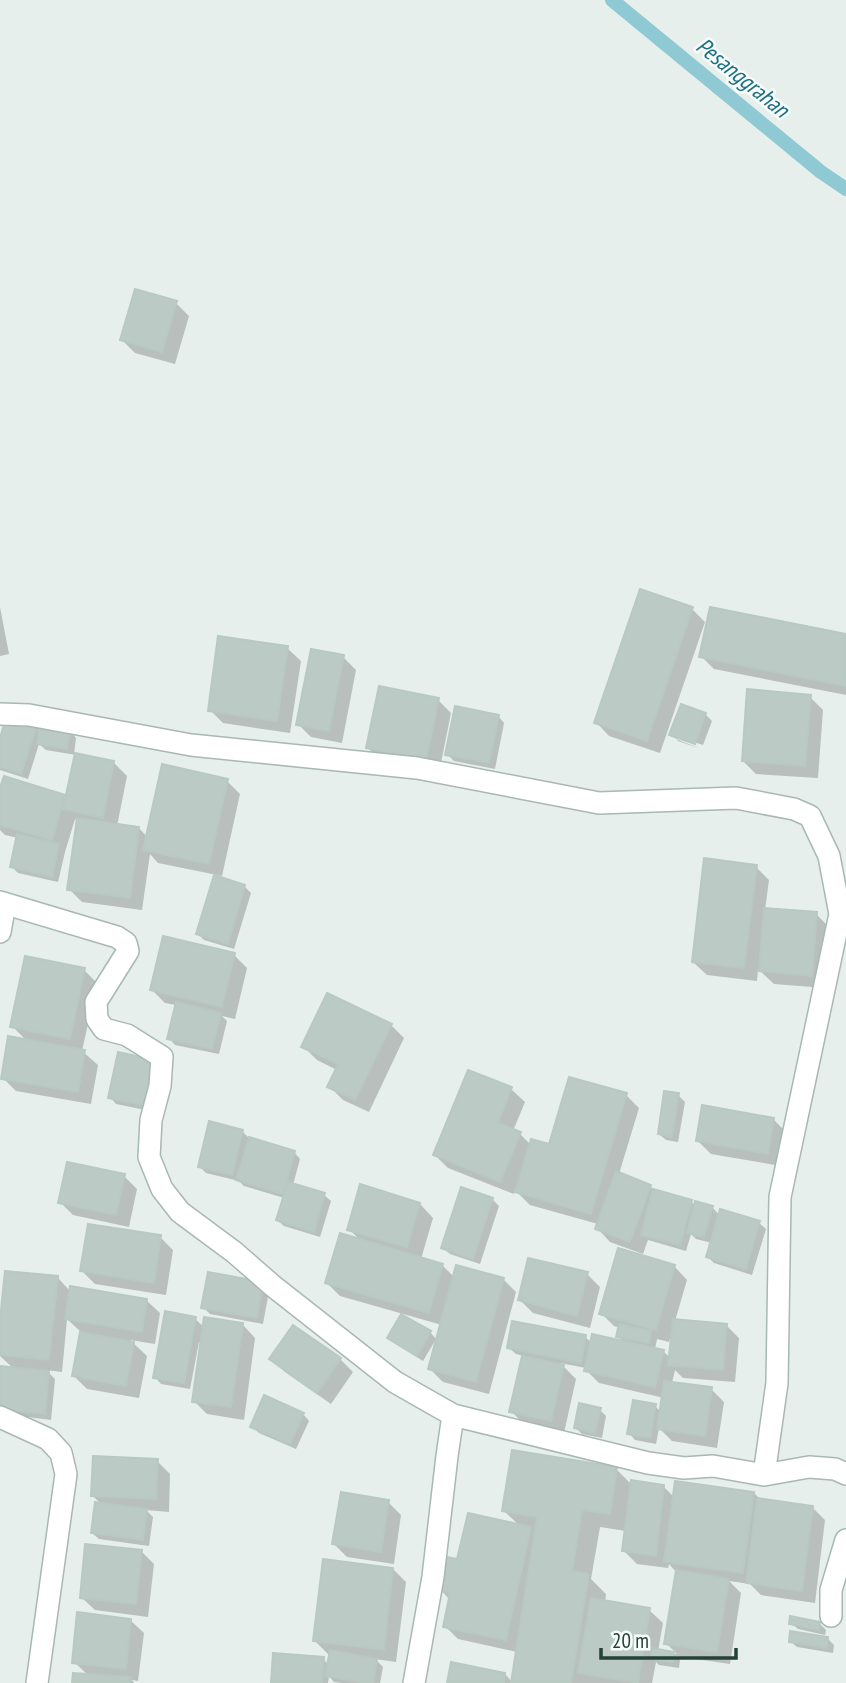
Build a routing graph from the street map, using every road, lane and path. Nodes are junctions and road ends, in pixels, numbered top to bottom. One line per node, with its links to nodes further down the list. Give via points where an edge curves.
1 (0, 714): 3 (street, via 29,715 191,745 417,768 599,803 736,798 794,809 810,816 830,856)
2 (3, 903): 4 (street); 5 (street, via 125,943 128,951 96,1002 97,1019 104,1030 127,1035 162,1058 149,1157 162,1189 180,1212 395,1382)
3 (843, 915): 8 (street, via 780,1197 777,1383)
4 (0, 932)
5 (453, 1415): 8 (street, via 648,1463 713,1466); 12 (street, via 433,1577)
6 (0, 1417): 11 (street, via 48,1439 61,1453 66,1474)
7 (846, 1474): 8 (street, via 809,1467)
8 (764, 1475)
9 (846, 1540): 10 (street, via 831,1590)
10 (831, 1616)
11 (37, 1683)
12 (414, 1683)

